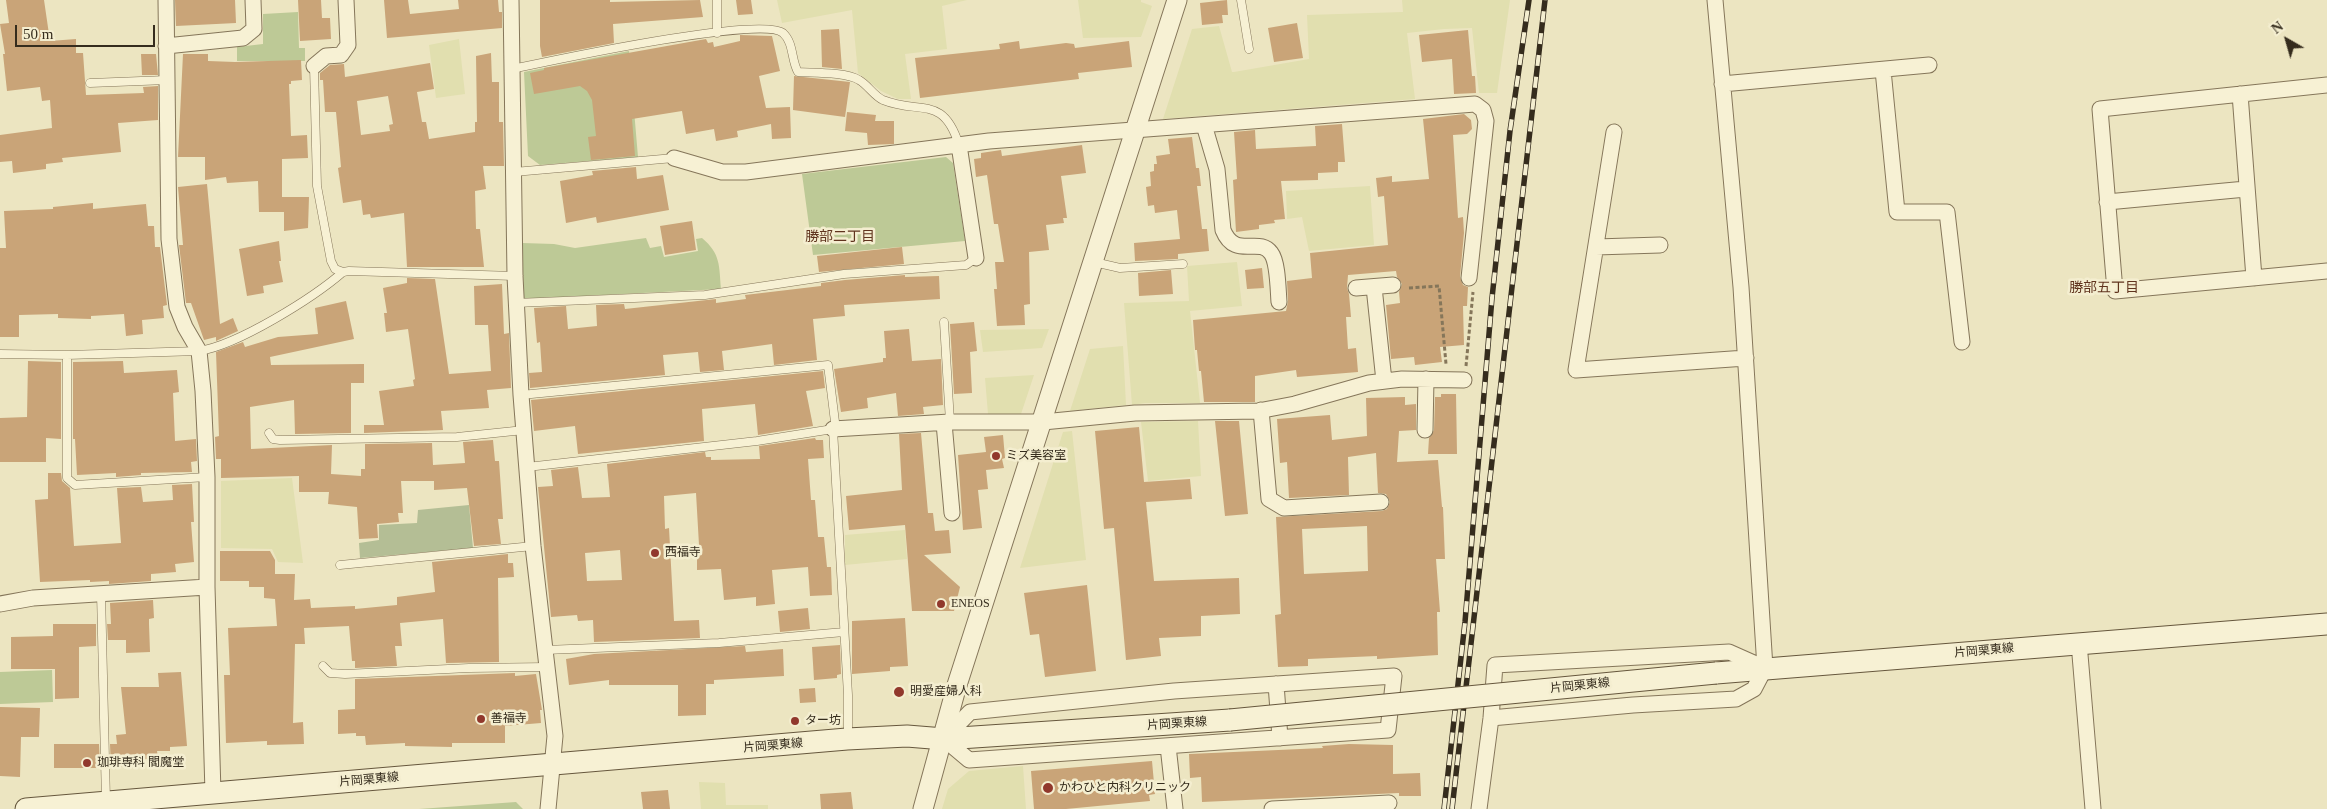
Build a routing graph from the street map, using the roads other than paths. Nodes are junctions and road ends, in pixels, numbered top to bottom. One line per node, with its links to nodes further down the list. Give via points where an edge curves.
1 (166, 0): 10 (street)
2 (253, 0): 10 (street, via 254,28 243,38)
3 (346, 0): 13 (street, via 348,45 341,55 326,56)
4 (511, 0): 14 (street)
5 (717, 0): 9 (lane)
6 (1178, 0): 22 (street)
7 (1241, 0): 11 (lane)
8 (1715, 0): 18 (street)
9 (717, 33): 14 (lane); 24 (lane, via 774,28 784,34 790,45 798,72 850,77 859,80 881,99 939,112 948,120)
10 (166, 46): 16 (street)
11 (1249, 49)
12 (1929, 65): 15 (street)
13 (314, 66): 35 (lane, via 317,186 331,260 335,269)
14 (512, 69): 26 (street)
15 (1883, 70): 18 (street); 45 (street, via 1897,212 1947,212)
16 (167, 80): 17 (lane); 46 (street, via 169,239 177,307)
17 (90, 83)
18 (1722, 84): 49 (street)
19 (2327, 85): 20 (street)
20 (2240, 94): 27 (street); 28 (street, via 2100,109)
21 (1204, 125): 22 (street); 37 (street, via 1475,104 1483,110 1486,121); 42 (street, via 1217,169 1227,238 1239,247 1265,248 1271,252)
22 (1135, 130): 24 (street); 32 (street)
23 (1614, 132): 30 (street)
24 (959, 145): 25 (street, via 746,172 722,172); 31 (street)
25 (674, 158): 26 (lane)
26 (514, 172): 36 (street)
27 (2246, 189): 28 (street); 38 (street)
28 (2108, 202): 38 (street, via 2115,291)
29 (1660, 245): 30 (street)
30 (1596, 247): 49 (street, via 1576,370)
31 (976, 258): 43 (lane, via 966,265 844,274 705,295)
32 (1094, 262): 33 (lane, via 1120,268); 56 (street)
33 (1183, 264)
34 (2327, 271): 38 (street)
35 (343, 272): 36 (lane); 46 (lane, via 244,335 216,348)
36 (515, 276): 43 (street)
37 (1469, 278)
38 (2254, 278)
39 (1393, 285): 40 (street)
40 (1374, 287): 41 (street); 52 (street)
41 (1356, 288)
42 (1280, 302)
43 (516, 303): 53 (street)
44 (944, 322): 55 (lane)
45 (1962, 342)
46 (199, 351): 48 (lane); 62 (street)
47 (0, 354): 48 (lane)
48 (67, 355): 62 (lane, via 67,478 75,485)
49 (1746, 358): 76 (street)
50 (1426, 379): 51 (street); 52 (street); 59 (street)
51 (1464, 380)
52 (1384, 381): 54 (street)
53 (521, 395): 57 (lane, via 828,365 835,422); 58 (street)
54 (1261, 410): 56 (street, via 1135,414); 63 (street, via 1269,498 1284,508)
55 (947, 422): 56 (street); 57 (street); 64 (street)
56 (1043, 422): 81 (street, via 957,685)
57 (833, 429): 61 (lane, via 757,441); 71 (lane)
58 (524, 430): 60 (lane, via 457,437 280,440 272,439); 61 (street)
59 (1425, 430)
60 (269, 433)
61 (527, 467): 65 (street)
62 (207, 477): 67 (street)
63 (1381, 502)
64 (952, 513)
65 (533, 546): 66 (lane); 73 (street)
66 (340, 564)
67 (207, 587): 68 (street); 84 (street)
68 (101, 593): 69 (street); 85 (lane)
69 (0, 604)
70 (2327, 624): 72 (main road, 片岡栗東線)
71 (844, 632): 73 (lane, via 719,643); 80 (lane)
72 (2079, 643): 76 (main road, 片岡栗東線); 93 (street)
73 (545, 650): 75 (street)
74 (323, 666): 75 (lane, via 330,673 345,674)
75 (547, 667): 83 (street, via 555,736)
76 (1765, 668): 78 (street, via 1754,689 1736,699); 78 (street, via 1729,652 1495,665); 81 (main road, 片岡栗東線, bridge, via 1230,720)
77 (1276, 684): 79 (street); 79 (street, via 1394,676 1388,730); 81 (street, via 970,712)
78 (1491, 718): 92 (street)
79 (1280, 738): 82 (street)
80 (848, 739): 81 (main road, 片岡栗東線, via 907,736); 83 (main road, 片岡栗東線)
81 (944, 739): 82 (street, via 969,760); 89 (street)
82 (1168, 746): 90 (street)
83 (552, 764): 84 (main road, 片岡栗東線); 88 (street)
84 (213, 793): 85 (main road, 片岡栗東線)
85 (106, 802): 87 (main road, 片岡栗東線)
86 (1389, 803): 91 (street)
87 (26, 809)
88 (548, 809)
89 (923, 809)
90 (1175, 809)
91 (1272, 809)
92 (1479, 809)
93 (2093, 809)

